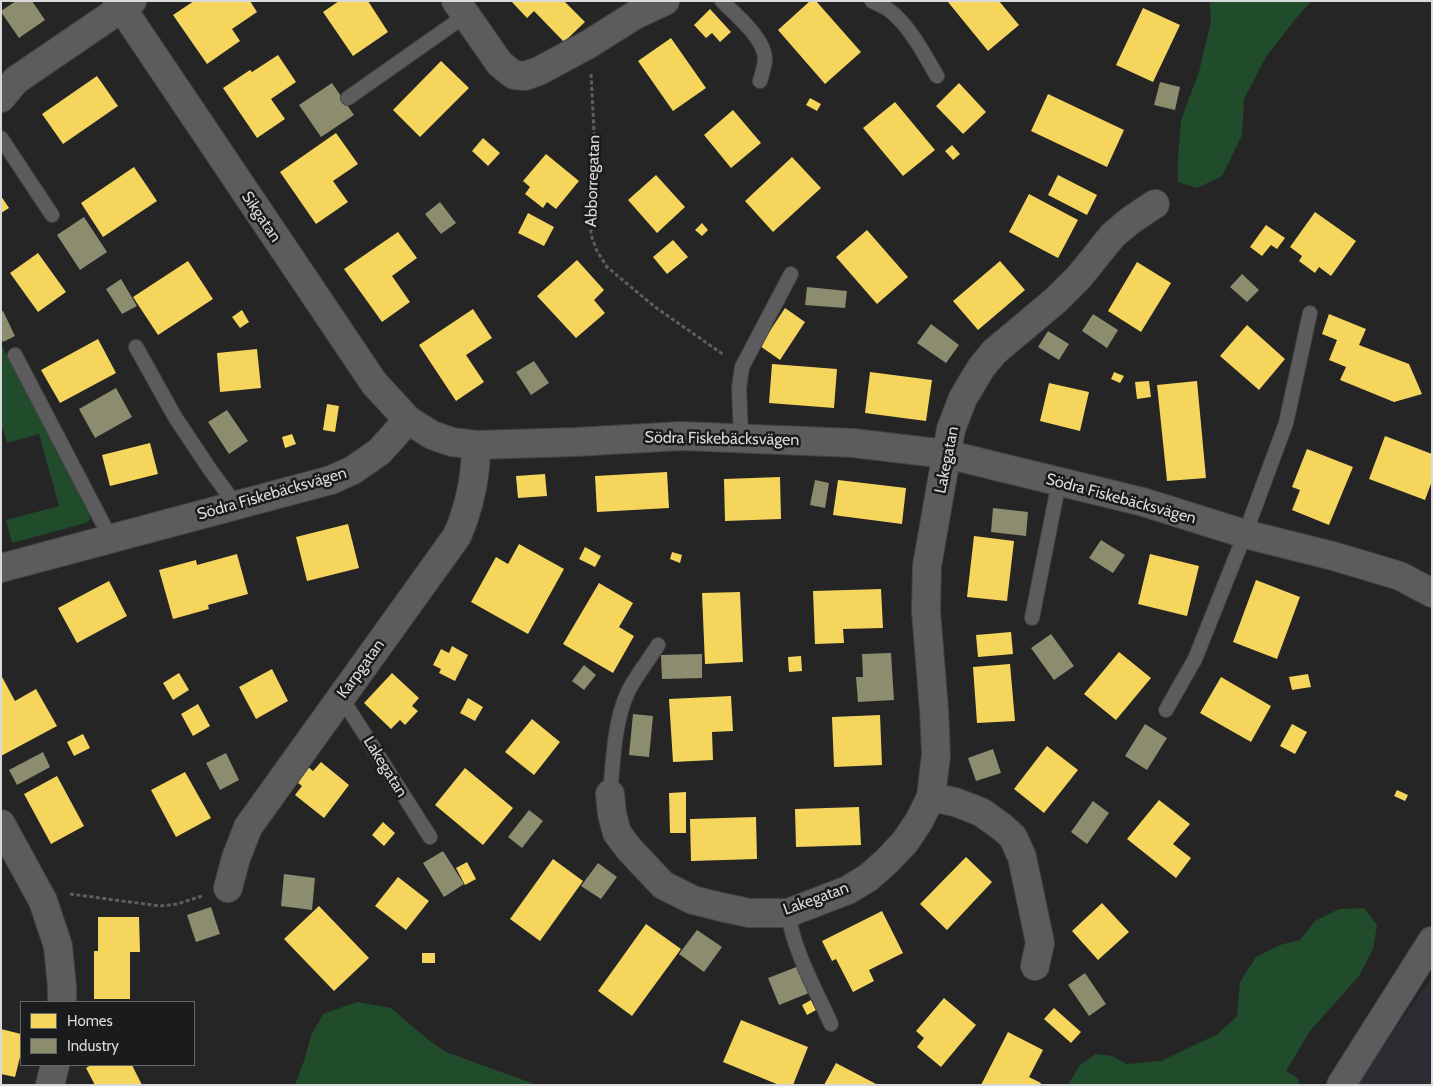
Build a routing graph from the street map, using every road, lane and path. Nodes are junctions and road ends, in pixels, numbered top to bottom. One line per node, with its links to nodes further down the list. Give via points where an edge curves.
1 (664, 1): 6 (street)
2 (722, 1): 8 (lane, via 763,48 765,56)
3 (872, 1): 7 (lane, via 900,20)
4 (124, 4): 9 (street, Sikgatan, via 16,80); 19 (street, Sikgatan, via 172,85 374,383)
5 (461, 8): 6 (street, via 500,64 514,75 525,76 538,71); 10 (lane)
6 (589, 44): 18 (path, Abborregatan, via 596,169 590,212 591,235 597,251 607,267 655,307)
7 (938, 76)
8 (760, 81)
9 (1, 98)
10 (348, 98)
11 (1, 138): 13 (lane)
12 (1155, 204): 22 (street, Lakegatan, via 1113,235 1056,300 994,352 962,398)
13 (52, 215)
14 (791, 274): 18 (lane)
15 (1310, 313): 25 (lane, via 1286,423)
16 (136, 347): 24 (lane, via 175,417)
17 (15, 355): 26 (lane)
18 (742, 367): 20 (lane, via 739,388)
19 (408, 420): 21 (street, Södra Fiskebäcksvägen, via 452,442); 24 (street, Södra Fiskebäcksvägen, via 379,452 353,470 331,480)
20 (741, 437): 21 (street, Södra Fiskebäcksvägen, via 682,436); 22 (street, Södra Fiskebäcksvägen, via 853,443)
21 (476, 445): 31 (street, Karpgatan, via 473,486 467,512 456,536)
22 (946, 454): 23 (street, Södra Fiskebäcksvägen); 34 (street, Lakegatan, via 928,566 926,611 936,755)
23 (1059, 482): 25 (street, Södra Fiskebäcksvägen, via 1143,502); 29 (lane)
24 (236, 506): 26 (street, Södra Fiskebäcksvägen)
25 (1246, 534): 28 (street, Södra Fiskebäcksvägen, via 1400,576); 32 (lane, via 1195,659)
26 (111, 539): 27 (street, Södra Fiskebäcksvägen)
27 (1, 568)
28 (1432, 593)
29 (1032, 618)
30 (658, 645): 33 (lane, Lakegatan, via 627,693 618,725)
31 (340, 697): 36 (lane, Lakegatan); 37 (street, Karpgatan, via 248,828)
32 (1166, 710)
33 (610, 794): 39 (street, Lakegatan, via 618,832 630,850 663,885 692,900 721,907 749,913)
34 (931, 797): 39 (street, Lakegatan, via 905,842 875,871 848,890); 41 (street, via 981,812 1013,837 1022,857 1040,942)
35 (1, 824): 38 (street)
36 (430, 838)
37 (228, 888): 38 (path, via 160,906 66,893)
38 (44, 901): 42 (street, via 58,946)
39 (788, 912): 43 (lane, via 800,957)
40 (1432, 941): 46 (street)
41 (1034, 966)
42 (62, 1001)
43 (831, 1024)
44 (54, 1066): 45 (street)
45 (50, 1085)
46 (1341, 1085)

